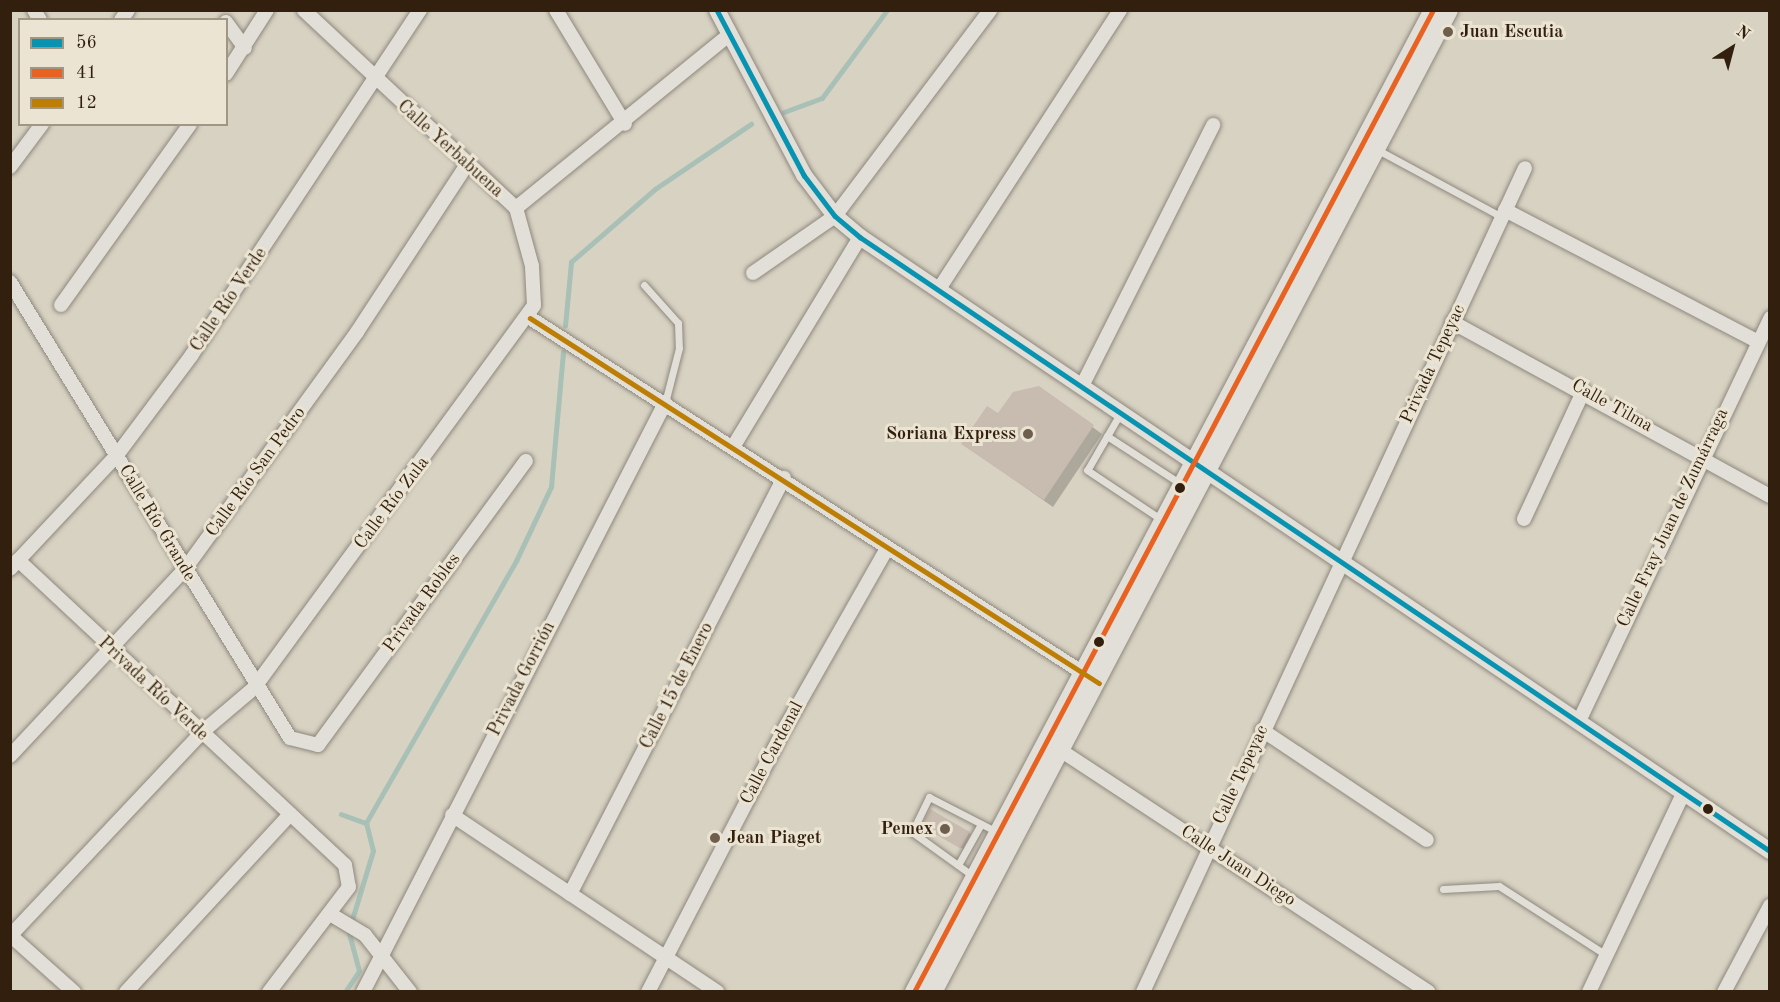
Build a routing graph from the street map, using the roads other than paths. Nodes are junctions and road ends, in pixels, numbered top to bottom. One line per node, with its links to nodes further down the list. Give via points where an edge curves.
1 (267, 10): 12 (street)
2 (304, 10): 14 (street, Calle Yerbabuena)
3 (420, 10): 14 (street, Calle Río Verde)
4 (556, 10): 15 (street)
5 (717, 10): 11 (street)
6 (990, 10): 25 (street)
7 (1120, 10): 30 (street)
8 (1432, 10): 45 (main road)
9 (1449, 10): 19 (main road)
10 (228, 25): 12 (street)
11 (730, 34): 15 (street); 25 (street, via 804,175)
12 (245, 48): 13 (street)
13 (228, 71)
14 (375, 81): 20 (street, Calle Yerbabuena); 42 (street, Calle Río Verde, via 191,356)
15 (625, 124): 23 (street)
16 (1213, 125): 36 (street)
17 (41, 126): 21 (street)
18 (189, 126): 31 (street)
19 (1376, 148): 24 (lane); 45 (main road)
20 (468, 163): 23 (street, Calle Yerbabuena); 54 (street, Calle Río San Pedro, via 357,332)
21 (10, 167)
22 (1525, 168): 24 (street, Privada Tepeyac)
23 (516, 208): 32 (street, Calle Yerbabuena, via 532,266 535,292)
24 (1504, 213): 34 (street, Privada Tepeyac); 35 (street)
25 (835, 216): 26 (street); 27 (street)
26 (860, 237): 30 (street); 41 (street)
27 (753, 273)
28 (10, 282): 42 (street, Calle Río Grande)
29 (644, 285): 38 (lane, via 678,323 679,348)
30 (939, 288): 36 (street)
31 (61, 305)
32 (530, 318): 38 (street); 57 (street, Calle Río Zula)
33 (1770, 318): 35 (street, Calle Fray Juan de Zumárraga)
34 (1452, 322): 37 (street, Calle Tilma); 52 (street, Privada Tepeyac)
35 (1757, 341): 43 (street, Calle Fray Juan de Zumárraga)
36 (1083, 384): 39 (street)
37 (1584, 390): 43 (street, Calle Tilma); 49 (street)
38 (665, 403): 41 (street); 66 (street, Privada Gorrión)
39 (1122, 410): 40 (lane); 45 (street)
40 (1107, 436): 47 (lane); 50 (lane, via 1087,470)
41 (733, 447): 46 (street)
42 (117, 455): 53 (street, Calle Río Verde); 54 (street, Calle Río Grande)
43 (1701, 455): 48 (street, Calle Tilma); 58 (street, Calle Fray Juan de Zumárraga)
44 (526, 461): 61 (street, Privada Robles)
45 (1202, 463): 47 (main road); 52 (street)
46 (784, 478): 51 (street); 76 (street, Calle 15 de Enero)
47 (1189, 489): 50 (main road)
48 (1770, 495)
49 (1524, 519)
50 (1169, 526): 56 (main road)
51 (886, 550): 56 (street); 82 (street, Calle Cardenal)
52 (1340, 560): 58 (street); 59 (street, Calle Tepeyac)
53 (14, 564): 55 (street, Privada Río Verde)
54 (185, 569): 55 (street, Calle Río San Pedro); 57 (street, Calle Río Grande)
55 (108, 649): 60 (street, Privada Río Verde); 63 (street, Calle Río San Pedro)
56 (1092, 678): 62 (main road)
57 (254, 688): 60 (street, Calle Río Zula); 61 (street, Calle Río Grande, via 290,738)
58 (1580, 719): 64 (street)
59 (1262, 730): 69 (street); 70 (street, Calle Tepeyac)
60 (201, 733): 65 (street, Privada Río Verde); 79 (street, Calle Río Zula)
61 (318, 745)
62 (1055, 746): 68 (main road); 70 (street, Calle Juan Diego); 72 (main road)
63 (10, 756)
64 (1684, 792): 71 (street); 80 (street)
65 (290, 814): 78 (street, Privada Río Verde, via 345,865 351,880); 84 (street)
66 (452, 815): 76 (street); 81 (street, Privada Gorrión)
67 (981, 824): 68 (lane); 73 (lane); 73 (lane, via 929,797 912,832)
68 (999, 833): 72 (main road)
69 (1426, 840)
70 (1209, 847): 92 (street, Calle Tepeyac); 93 (street, Calle Juan Diego)
71 (1770, 851)
72 (997, 855): 74 (main road); 91 (main road)
73 (958, 865): 74 (lane)
74 (976, 878): 90 (main road)
75 (1443, 889): 80 (lane, via 1499,886)
76 (570, 894): 82 (street)
77 (1770, 906): 95 (street)
78 (330, 914): 81 (street, via 360,931); 85 (street)
79 (11, 936): 83 (street)
80 (1606, 956): 94 (street)
81 (381, 957): 86 (street, Privada Gorrión); 87 (street)
82 (665, 957): 88 (street, Calle Cardenal); 89 (street)
83 (74, 992)
84 (126, 992)
85 (269, 992)
86 (363, 992)
87 (410, 992)
88 (648, 992)
89 (717, 992)
90 (914, 992)
91 (933, 992)
92 (1143, 992)
93 (1428, 992)
94 (1589, 992)
95 (1724, 992)

